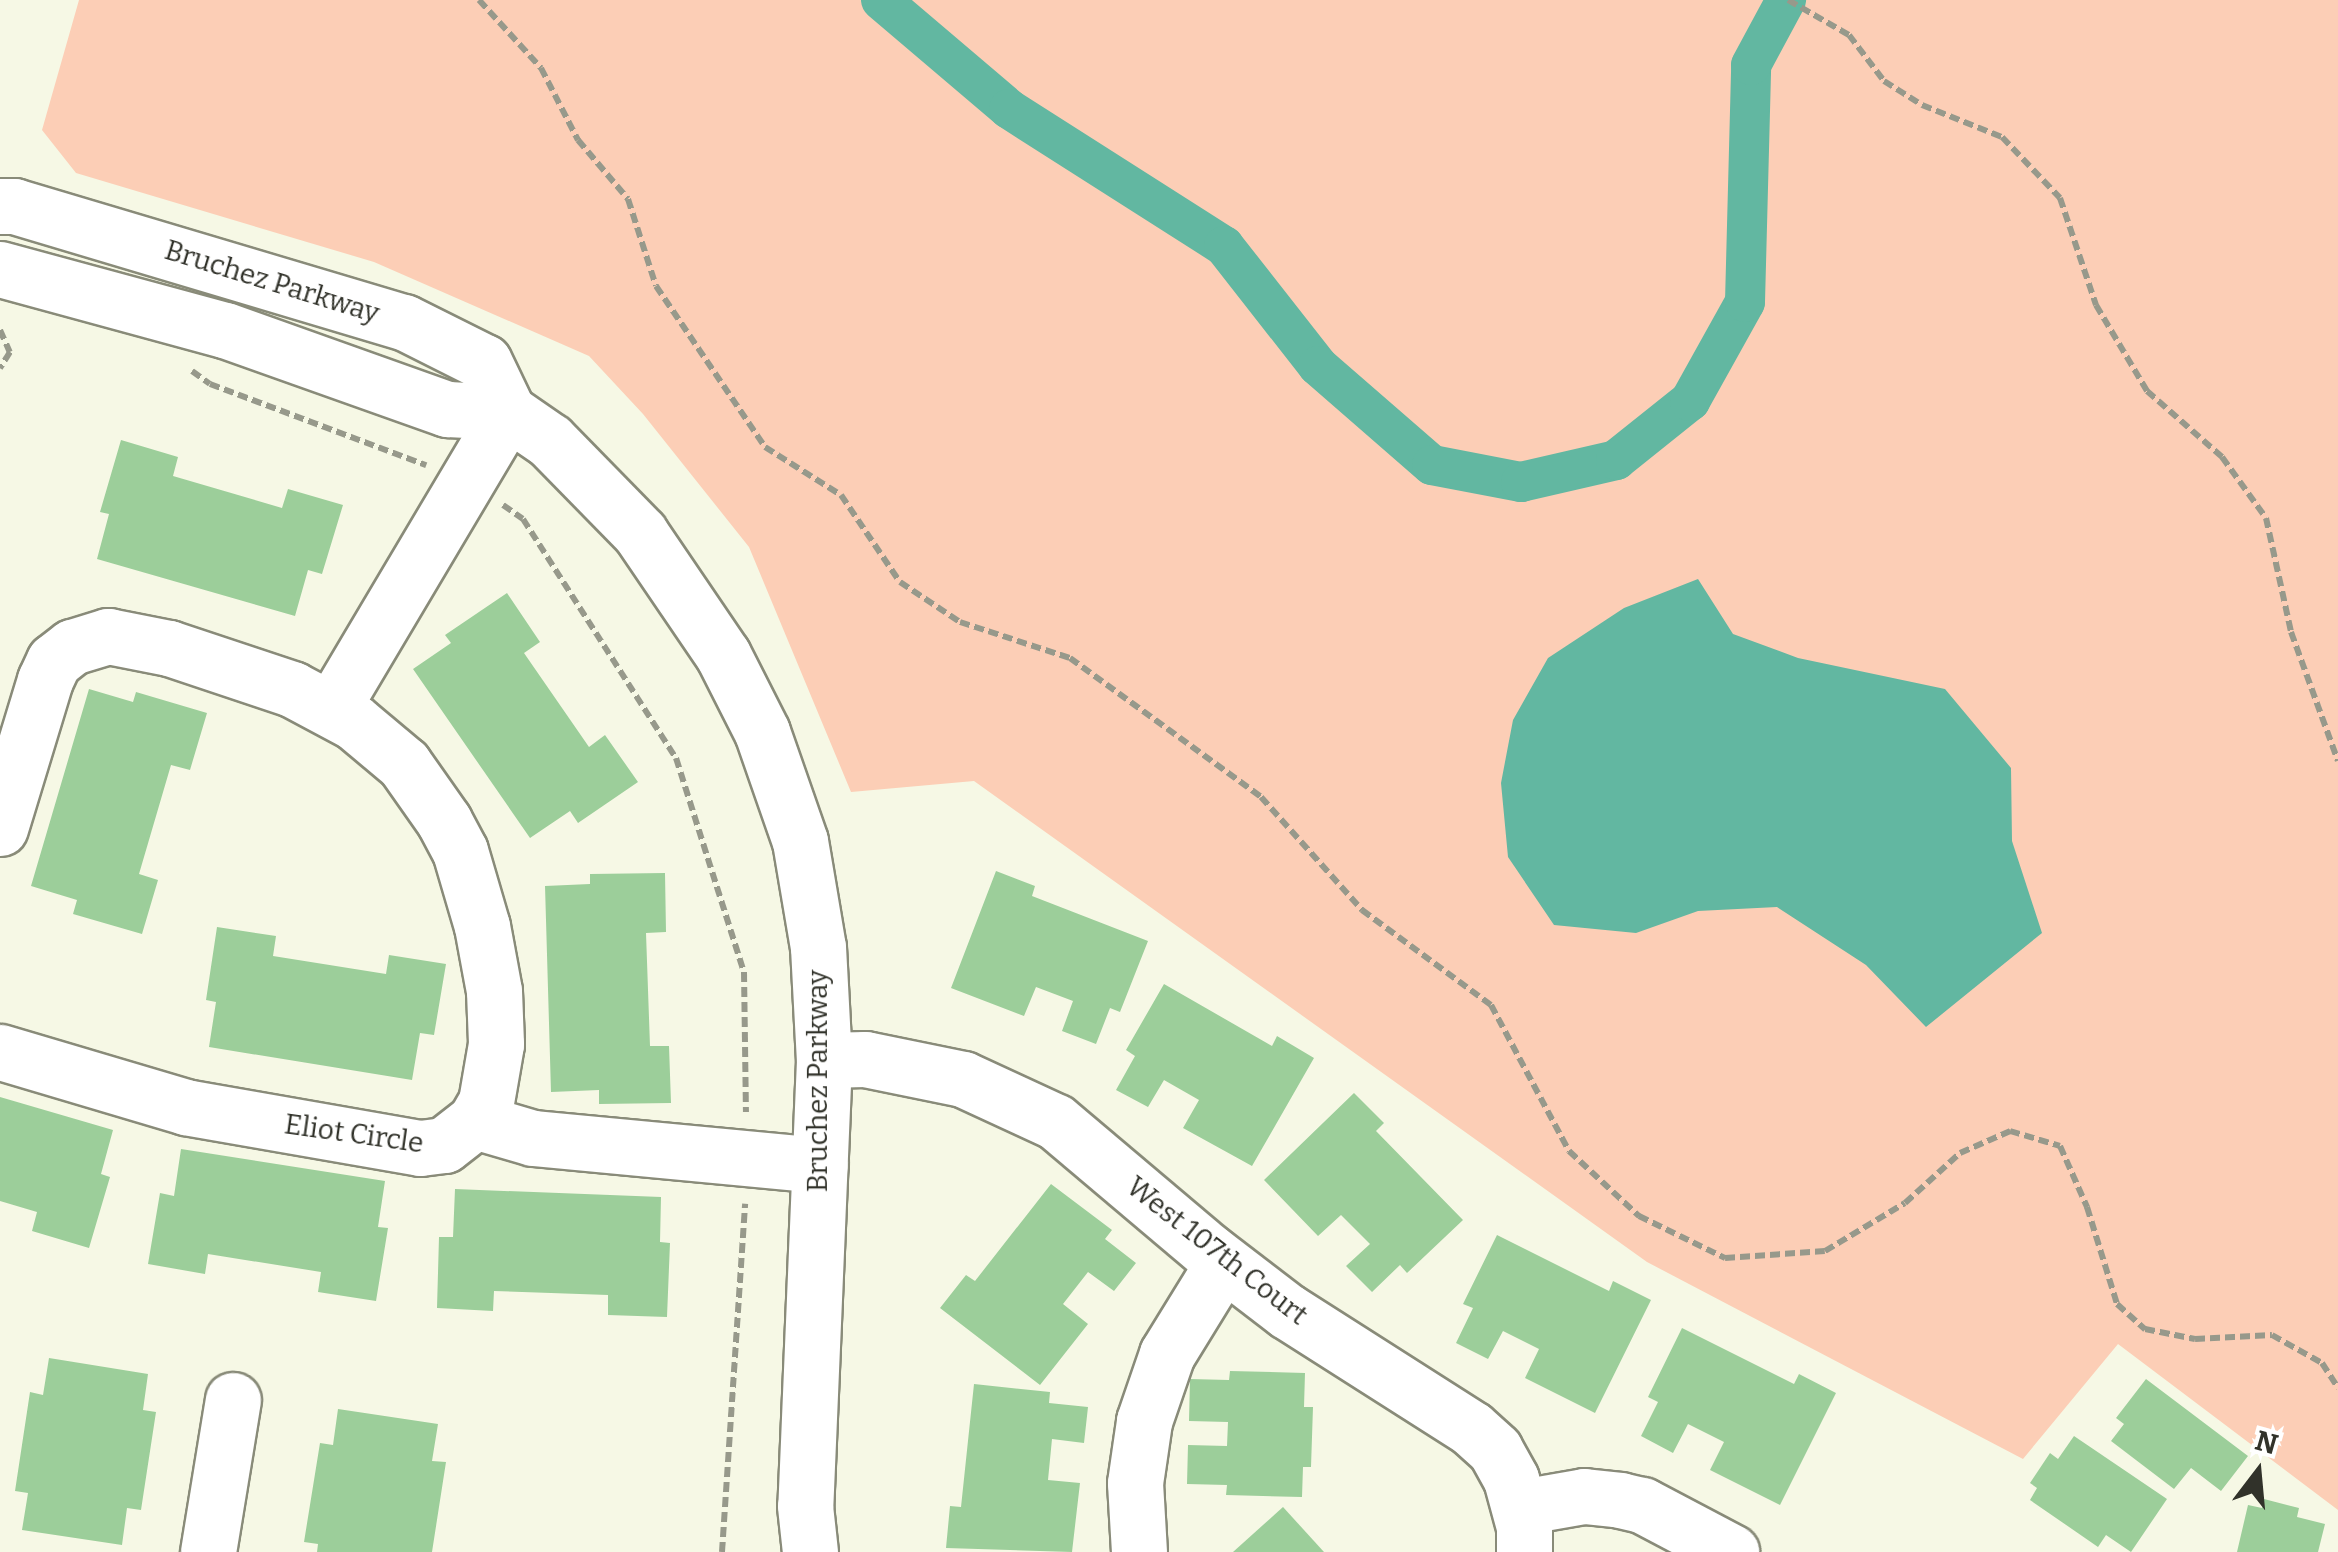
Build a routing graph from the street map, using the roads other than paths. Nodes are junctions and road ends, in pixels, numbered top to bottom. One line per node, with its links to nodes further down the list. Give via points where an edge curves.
1 (0, 206): 3 (street, Bruchez Parkway, via 404,322 484,362)
2 (0, 269): 3 (street, via 225,330 447,409)
3 (508, 412): 4 (street); 7 (street, Bruchez Parkway, via 550,441 640,533 724,655 762,732 800,841 810,893)
4 (332, 708): 5 (street, via 292,688 168,648 95,638 54,661); 8 (street, via 404,764 460,851 494,991 495,1068)
5 (0, 828)
6 (0, 1052): 8 (street, Eliot Circle, via 186,1108 388,1144 444,1144)
7 (824, 1060): 9 (street, Bruchez Parkway); 10 (street, West 107th Court, via 910,1065 1006,1095 1056,1122)
8 (476, 1120): 9 (street, via 533,1138)
9 (820, 1166): 14 (street, Bruchez Parkway, via 806,1506)
10 (1223, 1263): 12 (street, West 107th Court, via 1472,1428 1495,1450); 15 (street, via 1167,1354 1148,1408 1135,1482)
11 (233, 1400): 13 (street)
12 (1522, 1530): 16 (street, via 1584,1496 1631,1502)
13 (208, 1552)
14 (810, 1552)
15 (1139, 1552)
16 (1731, 1552)

